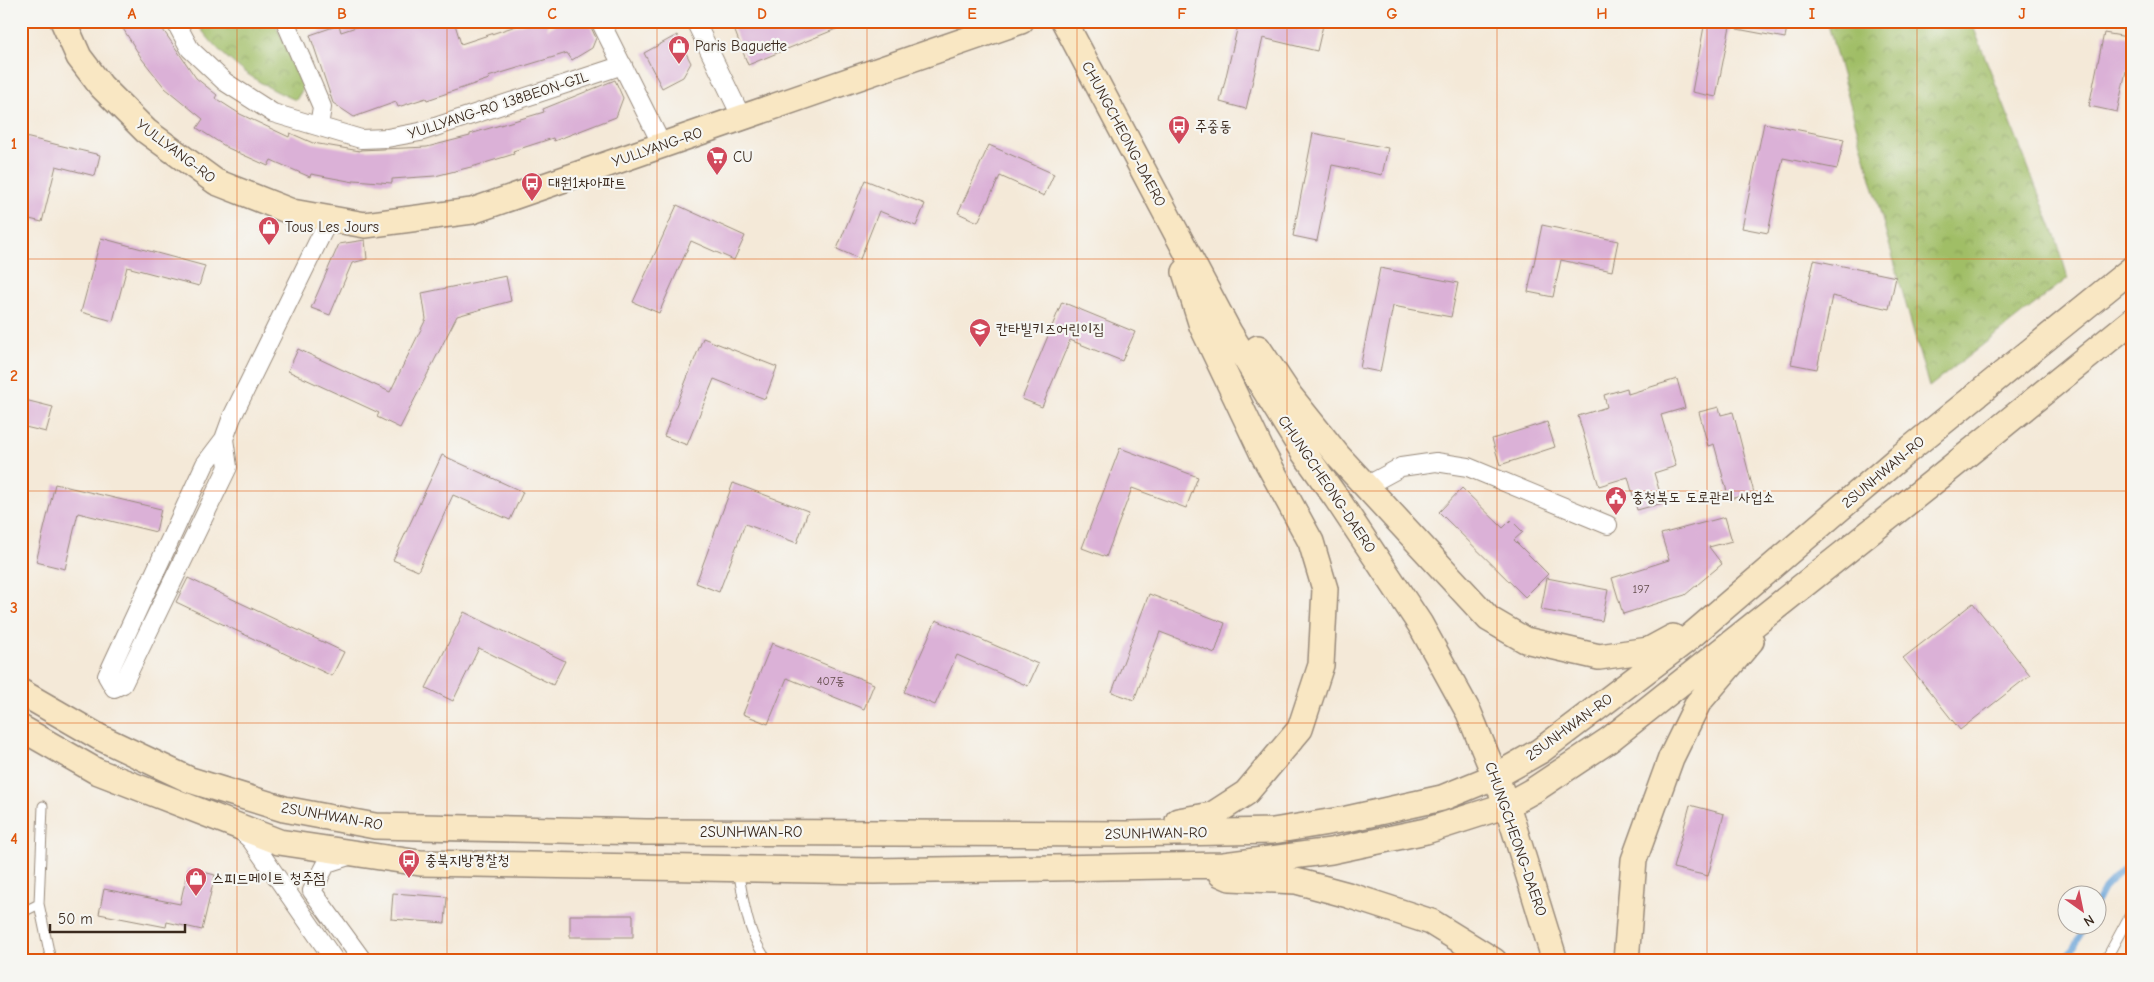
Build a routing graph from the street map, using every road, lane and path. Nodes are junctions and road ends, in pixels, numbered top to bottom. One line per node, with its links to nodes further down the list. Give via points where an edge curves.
1 (62, 21): 13 (street, YULLYANG-RO, via 79,57 101,86 146,131 216,182 292,212)
2 (175, 21): 10 (street, YULLYANG-RO 138BEON-GIL, via 190,49 225,82 273,113)
3 (600, 21): 8 (street)
4 (695, 21): 9 (street)
5 (1022, 21): 9 (street, YULLYANG-RO)
6 (1064, 21): 12 (street, CHUNGCHEONG-DAERO)
7 (292, 23): 10 (street, via 322,107)
8 (623, 65): 10 (street, YULLYANG-RO 138BEON-GIL, via 420,132 361,139); 11 (street)
9 (742, 118): 11 (street, YULLYANG-RO)
10 (319, 126)
11 (662, 145): 13 (street, YULLYANG-RO, via 472,211 365,225)
12 (1163, 206): 17 (street, via 1290,396); 23 (street, CHUNGCHEONG-DAERO, via 1230,332 1291,433 1420,624 1469,713); 27 (street, via 1202,326 1263,454 1311,542 1325,589 1321,665 1300,729 1246,793 1212,815)
13 (329, 219): 16 (street)
14 (2133, 268): 20 (street, 2SUNHWAN-RO)
15 (2133, 320): 19 (street, 2SUNHWAN-RO)
16 (224, 439): 16 (street, via 205,464 107,676 114,688 123,684 228,467)
17 (1366, 486): 18 (street, via 1402,467 1436,462 1468,466); 20 (street, via 1489,619 1525,640 1599,657 1649,650)
18 (1608, 525)
19 (1801, 588): 24 (street, 2SUNHWAN-RO, via 1609,740); 40 (street, via 1698,703 1671,758 1634,860)
20 (1719, 611): 23 (street, 2SUNHWAN-RO, via 1684,642 1540,751)
21 (21, 692): 27 (street, 2SUNHWAN-RO, via 99,737 190,780 284,809 375,826 646,832)
22 (21, 728): 26 (street, 2SUNHWAN-RO, via 96,771)
23 (1496, 776): 24 (street, CHUNGCHEONG-DAERO); 27 (street, 2SUNHWAN-RO, via 1442,798 1273,832)
24 (1507, 805): 29 (street, 2SUNHWAN-RO, via 1426,831 1331,851); 39 (street, CHUNGCHEONG-DAERO)
25 (44, 806): 31 (lane)
26 (234, 825): 28 (street, 2SUNHWAN-RO, via 279,842); 35 (street, via 251,840)
27 (1113, 834)
28 (355, 854): 30 (street, 2SUNHWAN-RO, via 420,862); 36 (street, via 327,863 312,890)
29 (1197, 866): 30 (street, 2SUNHWAN-RO, via 874,871); 38 (street, via 1230,878 1296,881 1348,895 1431,922)
30 (737, 868): 37 (lane, via 750,930)
31 (39, 904): 33 (lane); 34 (lane)
32 (2133, 909): 41 (lane)
33 (21, 914)
34 (51, 961)
35 (335, 961)
36 (362, 961)
37 (768, 961)
38 (1494, 961)
39 (1555, 961)
40 (1626, 961)
41 (2106, 961)

